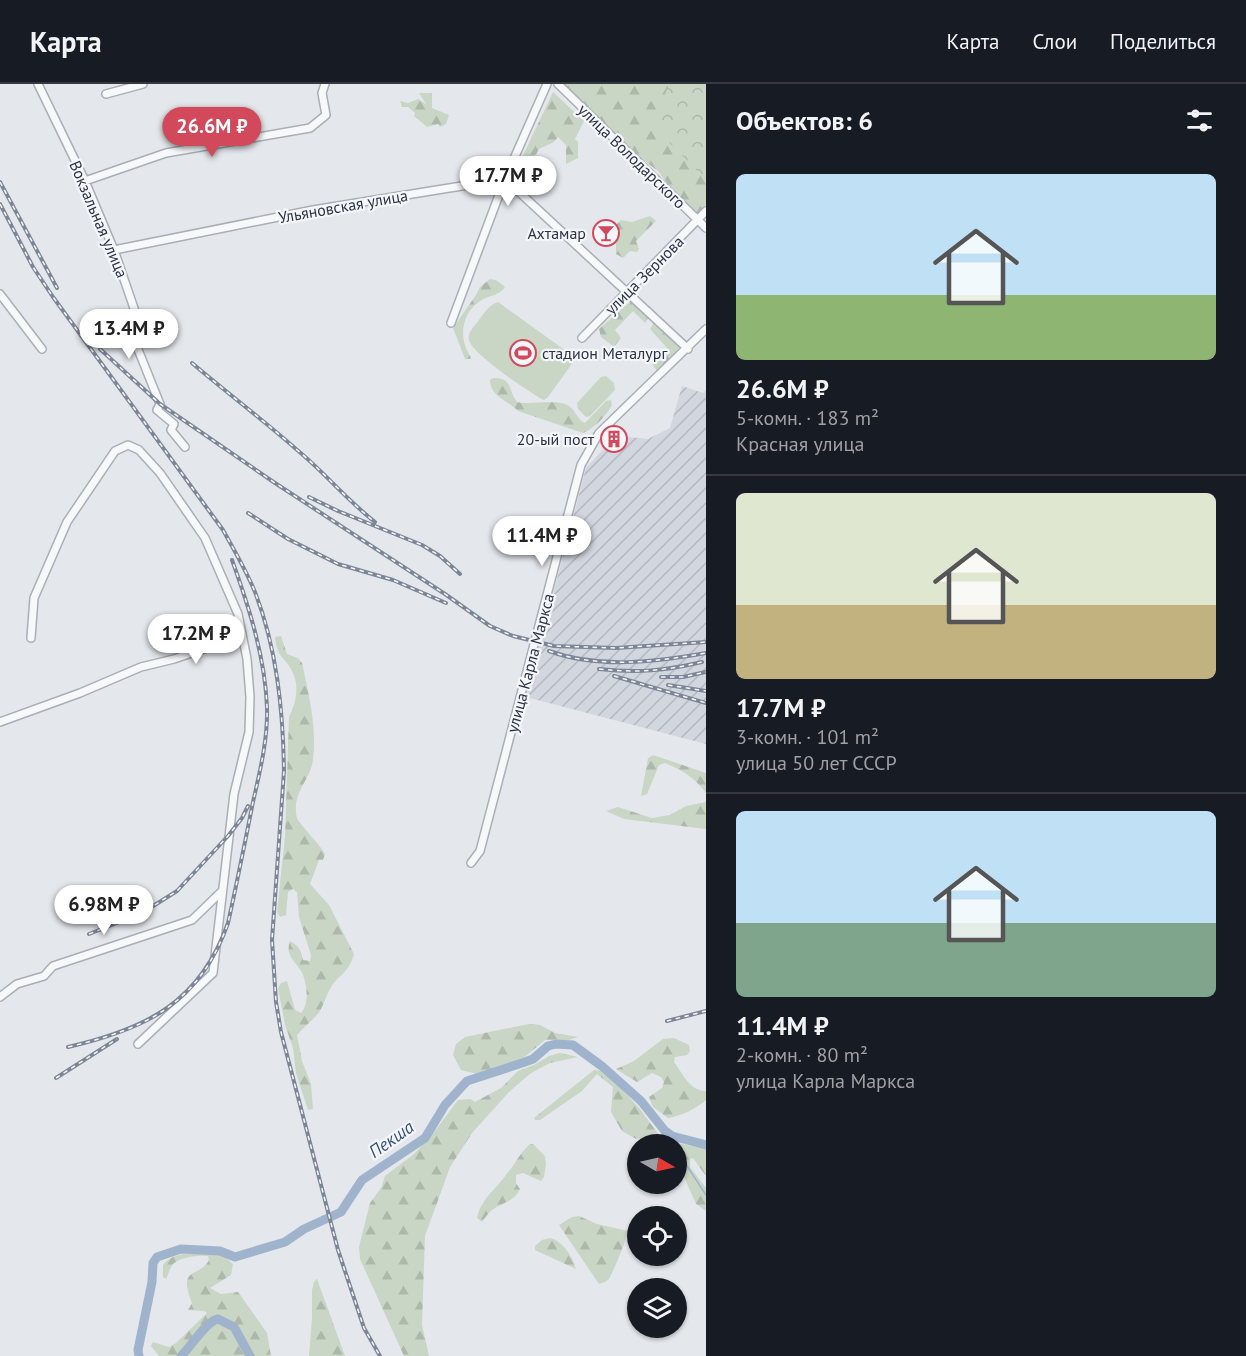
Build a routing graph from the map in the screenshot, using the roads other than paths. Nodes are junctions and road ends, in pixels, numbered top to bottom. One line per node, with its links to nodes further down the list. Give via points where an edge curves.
1 (38, 84): 8 (street, Вокзальная улица)
2 (143, 84): 6 (street)
3 (325, 84): 8 (street, via 322,93 326,115 310,128 166,153)
4 (547, 84): 7 (street)
5 (558, 84): 10 (street, улица Володарского)
6 (106, 94)
7 (505, 179): 12 (street, Ульяновская улица, via 313,210); 13 (street); 15 (street)
8 (85, 181): 12 (street, Вокзальная улица)
9 (706, 211): 10 (street, улица Зернова)
10 (698, 220): 11 (street, улица Володарского); 13 (street, улица Зернова)
11 (706, 228)
12 (114, 250): 20 (street, Вокзальная улица, via 138,320 135,342 160,404 157,410 174,424 171,430)
13 (627, 291): 17 (street, улица Зернова); 19 (street)
14 (0, 294): 18 (street)
15 (451, 323)
16 (706, 329): 19 (street, улица Карла Маркса)
17 (582, 338)
18 (42, 349)
19 (688, 349): 24 (street, улица Карла Маркса, via 599,433 581,465 480,851)
20 (185, 447)
21 (241, 633): 22 (street, via 238,614 205,538 160,473 139,450 128,445 115,451 67,522 34,598); 23 (street); 25 (street, via 249,682 249,732 234,794)
22 (31, 638)
23 (0, 722)
24 (471, 863)
25 (222, 891): 26 (street, via 192,920 53,966 44,976 17,984); 27 (street, via 213,973)
26 (0, 997)
27 (138, 1044)

